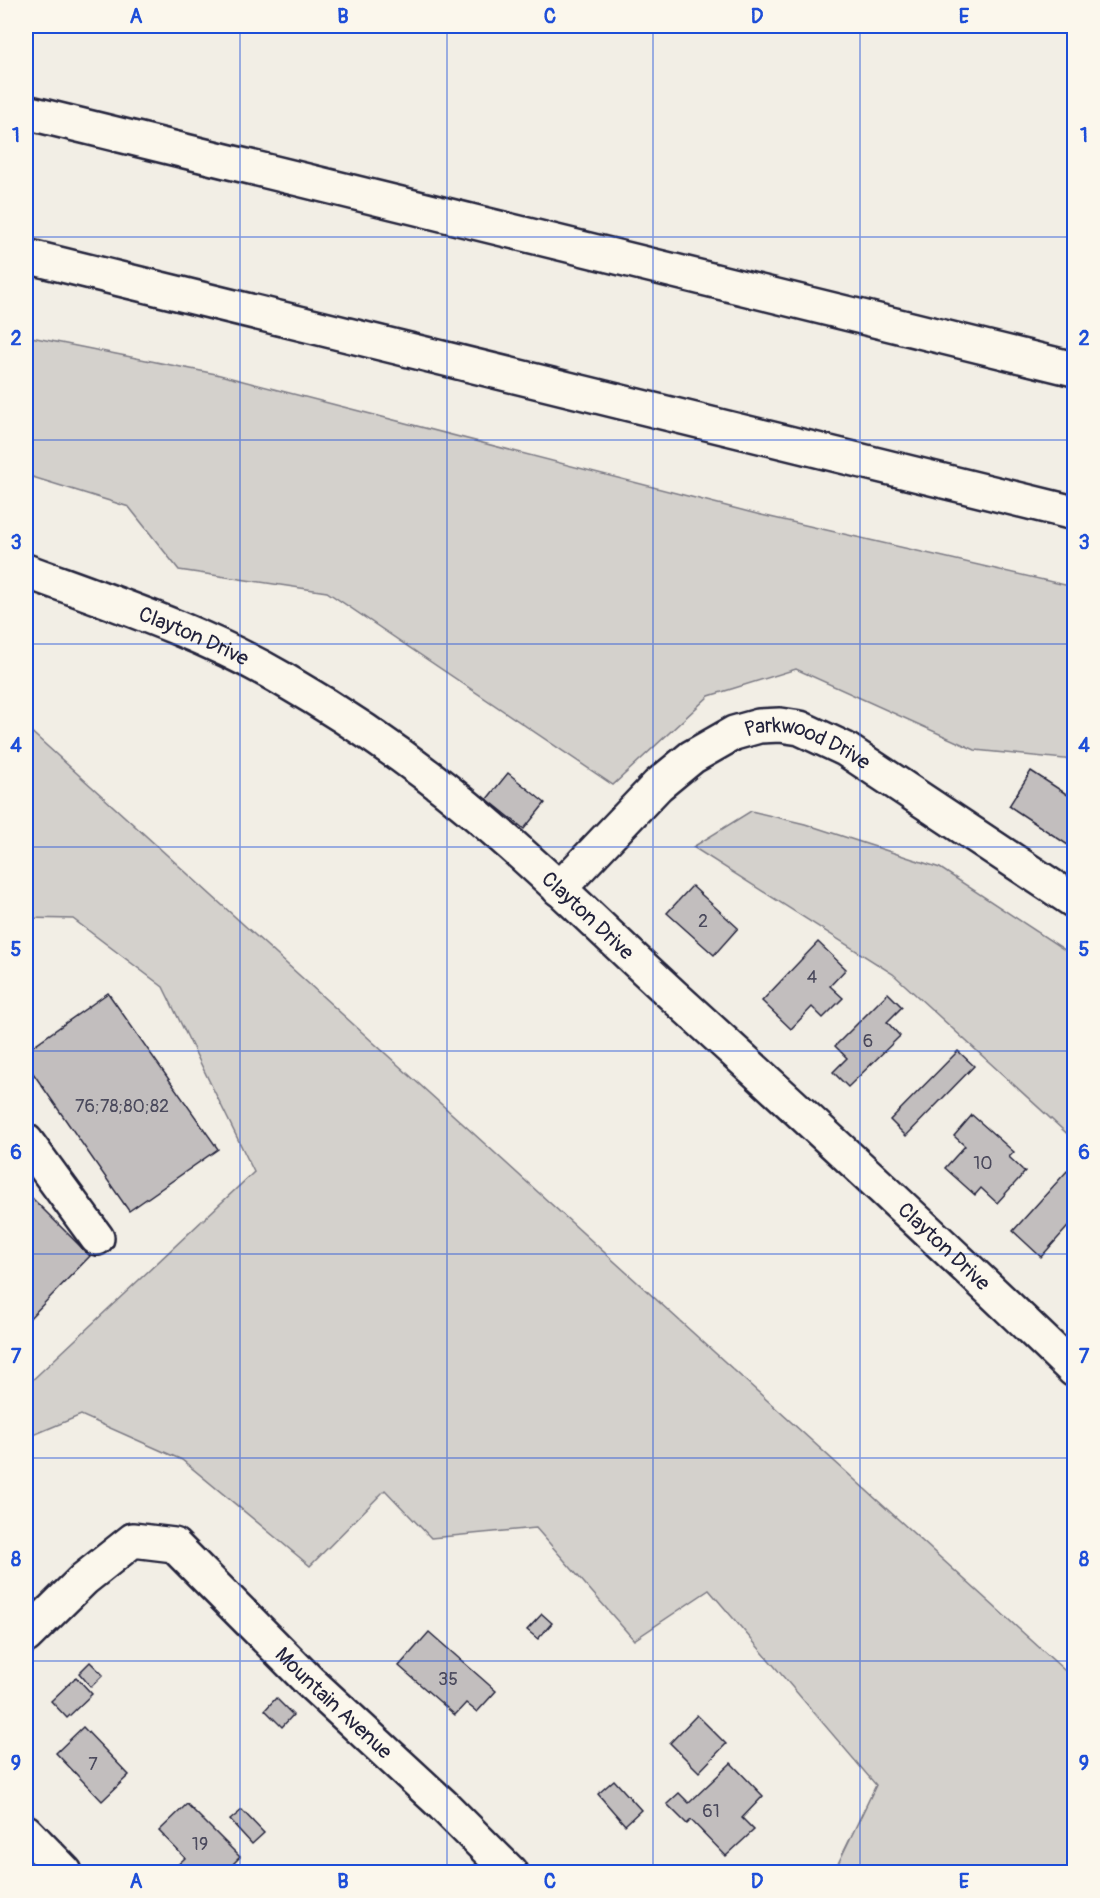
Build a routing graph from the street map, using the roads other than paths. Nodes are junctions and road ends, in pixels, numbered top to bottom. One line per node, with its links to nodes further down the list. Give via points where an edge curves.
1 (26, 112): 3 (main road)
2 (26, 256): 4 (main road)
3 (1074, 369)
4 (1074, 513)
5 (26, 572): 6 (main road, Clayton Drive, via 185,632 282,679 433,780)
6 (559, 889): 7 (main road, Parkwood Drive, via 658,785 692,757 734,733 780,725 800,728 845,749); 10 (main road, Clayton Drive)
7 (1074, 901)
8 (26, 1141): 9 (main road)
9 (98, 1238)
10 (1074, 1370)
11 (26, 1636): 14 (main road, Mountain Avenue, via 84,1579 133,1540 174,1545 309,1681)
12 (26, 1832): 13 (main road)
13 (65, 1872)
14 (510, 1872)

